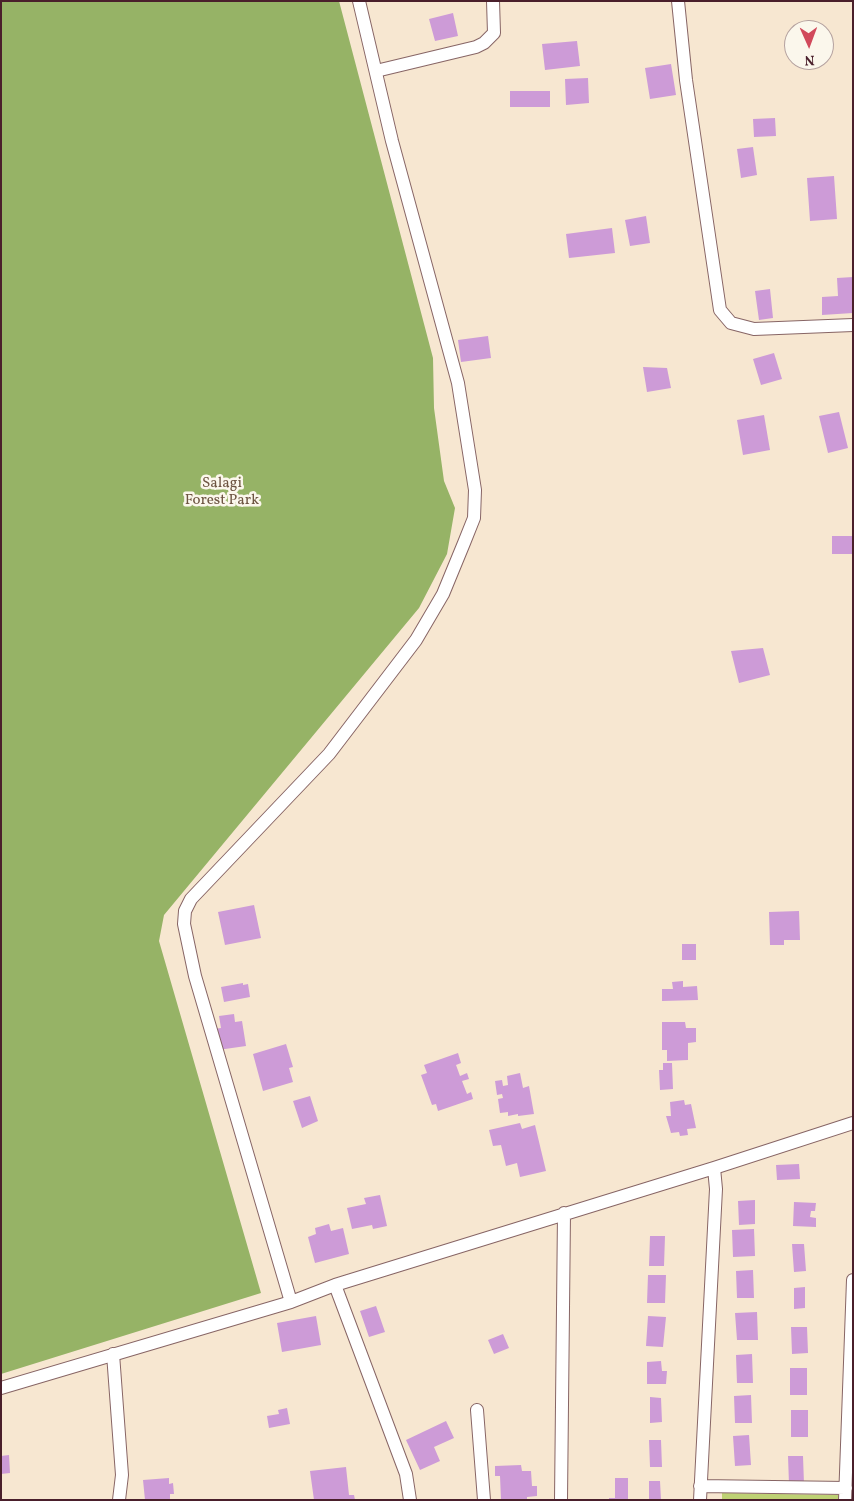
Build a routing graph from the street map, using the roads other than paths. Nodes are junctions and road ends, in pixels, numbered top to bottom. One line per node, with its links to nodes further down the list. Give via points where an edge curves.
1 (359, 1): 4 (street)
2 (493, 1): 4 (street, via 494,33 484,43)
3 (678, 1): 5 (street, via 687,90 720,310 731,323 754,329)
4 (376, 71): 11 (street, via 458,383 472,458 474,518 443,594 416,640 328,754 191,899 185,910 184,924 195,976)
5 (853, 325)
6 (853, 1123): 7 (street)
7 (714, 1168): 8 (street); 15 (street, via 716,1189)
8 (564, 1213): 10 (street); 20 (street)
9 (853, 1280): 16 (street)
10 (335, 1285): 11 (street); 18 (street, via 406,1474)
11 (291, 1302): 12 (street)
12 (114, 1354): 13 (street); 17 (street, via 122,1475)
13 (1, 1388)
14 (477, 1410): 19 (street)
15 (700, 1486): 16 (street); 21 (street)
16 (845, 1494)
17 (119, 1500)
18 (410, 1500)
19 (484, 1500)
20 (562, 1500)
21 (700, 1500)

